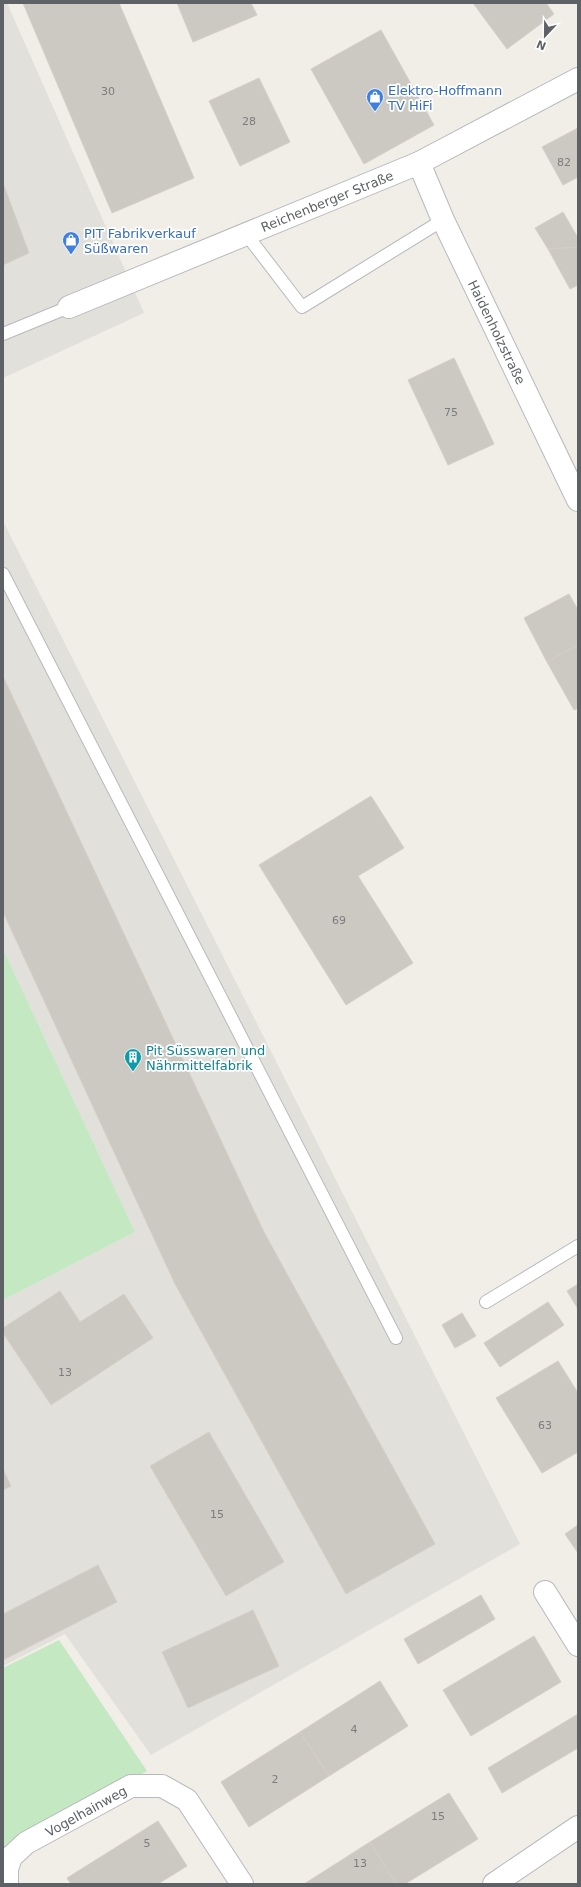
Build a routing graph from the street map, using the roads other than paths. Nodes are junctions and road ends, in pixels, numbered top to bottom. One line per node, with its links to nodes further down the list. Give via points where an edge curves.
1 (578, 79): 2 (street, Reichenberger Straße)
2 (419, 163): 3 (street, Haidenholzstraße); 4 (street, Reichenberger Straße)
3 (443, 220): 4 (lane, via 302,307); 7 (street, Haidenholzstraße)
4 (246, 234): 5 (street, Reichenberger Straße)
5 (69, 307): 6 (lane)
6 (3, 334)
7 (578, 500)
8 (3, 574): 11 (lane)
9 (578, 1246): 10 (lane)
10 (486, 1302)
11 (396, 1338)
12 (545, 1592): 13 (street)
13 (578, 1645)
14 (578, 1827): 17 (street)
15 (7, 1884): 16 (street, Vogelhainweg, via 7,1869 11,1857 26,1843 131,1786 162,1786 187,1800)
16 (242, 1884)
17 (494, 1884)

